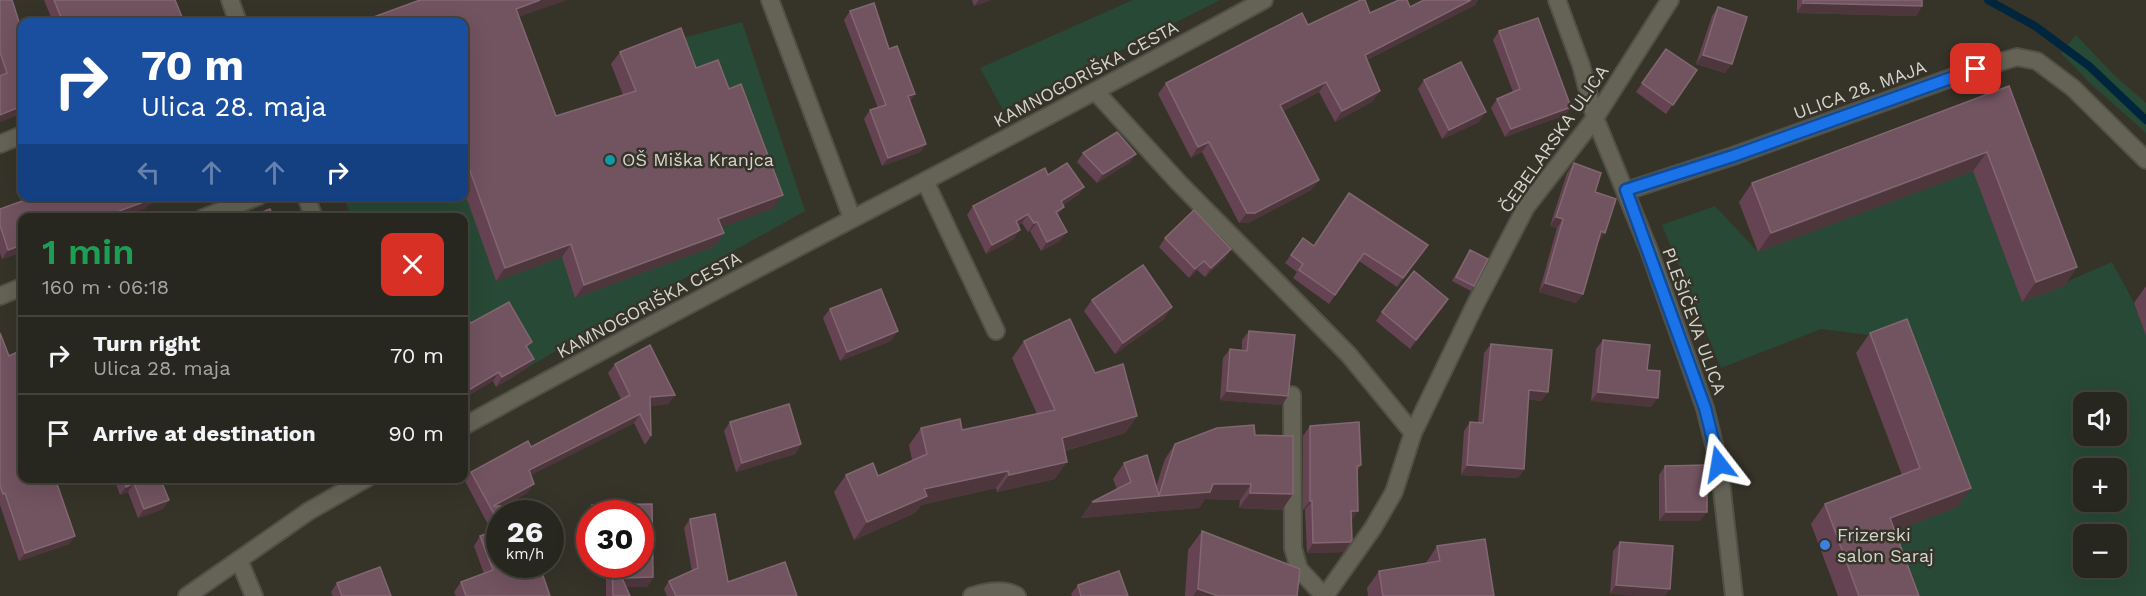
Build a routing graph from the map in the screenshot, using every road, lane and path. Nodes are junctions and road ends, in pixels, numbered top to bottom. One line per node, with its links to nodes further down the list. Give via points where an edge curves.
1 (230, 0): 6 (street)
2 (771, 0): 16 (street)
3 (1263, 0): 7 (street, KAMNOGORIŠKA CESTA)
4 (1557, 0): 8 (street, PLEŠIČEVA ULICA)
5 (1670, 0): 8 (street, ČEBELARSKA ULICA)
6 (237, 18)
7 (1096, 92): 12 (street, KAMNOGORIŠKA CESTA); 22 (street, via 1179,183 1349,356)
8 (1595, 118): 13 (street, PLEŠIČEVA ULICA); 22 (street, ČEBELARSKA ULICA, via 1526,207)
9 (18, 137): 10 (street)
10 (0, 144)
11 (2146, 160): 13 (street, ULICA 28. MAJA, via 2073,88 2037,61 2017,57)
12 (925, 181): 16 (street, KAMNOGORIŠKA CESTA); 19 (street)
13 (1626, 190): 30 (street, PLEŠIČEVA ULICA, via 1705,408 1719,464)
14 (246, 201): 15 (street)
15 (216, 213)
16 (852, 218): 21 (street, KAMNOGORIŠKA CESTA)
17 (18, 289): 18 (street)
18 (0, 296)
19 (996, 331)
20 (1292, 395): 29 (street, ČEBELARSKA ULICA, via 1293,548 1299,569)
21 (468, 424)
22 (1413, 433): 29 (street, ČEBELARSKA ULICA, via 1394,492)
23 (358, 483): 24 (street, via 309,511)
24 (239, 560): 25 (street); 26 (street)
25 (187, 596)
26 (254, 596)
27 (972, 596): 28 (street, via 1011,592)
28 (1017, 596)
29 (1325, 596)
30 (1734, 596)

